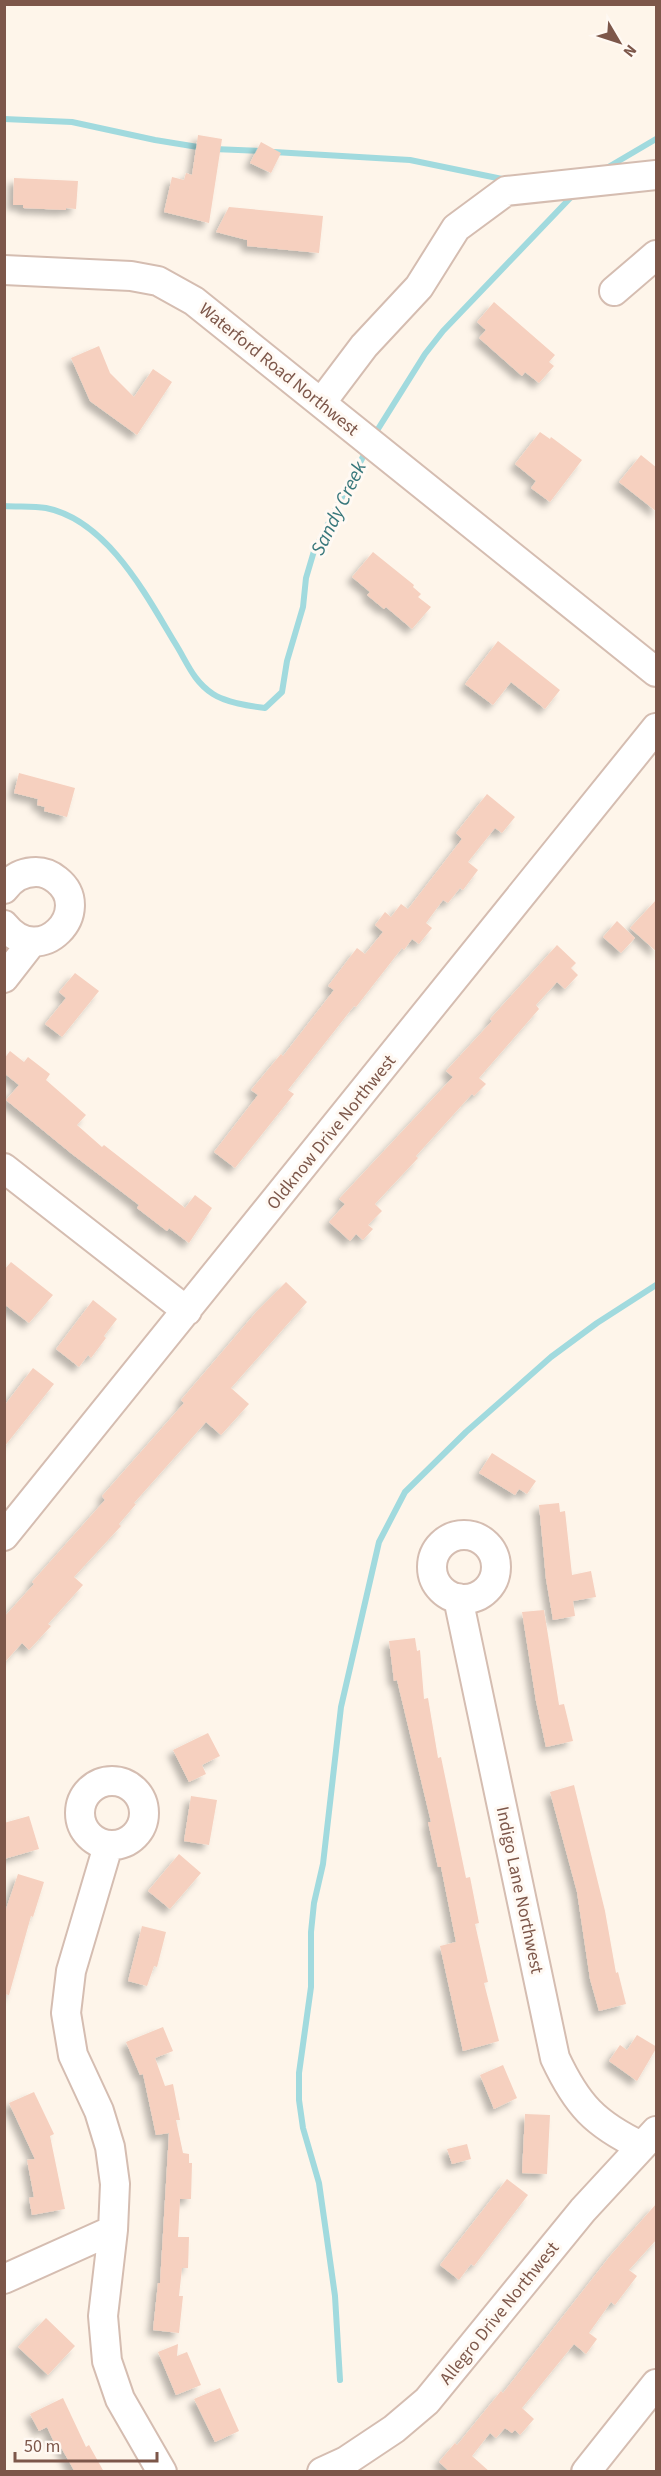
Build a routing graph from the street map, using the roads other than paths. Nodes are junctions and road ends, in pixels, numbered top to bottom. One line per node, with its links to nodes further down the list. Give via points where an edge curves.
1 (657, 175): 5 (street, via 506,192 456,228 419,287 364,346)
2 (657, 255): 4 (street)
3 (4, 270): 5 (street, Waterford Road Northwest, via 131,276 158,281 194,301)
4 (614, 291)
5 (321, 403): 6 (street, Waterford Road Northwest)
6 (657, 672)
7 (657, 728): 13 (street, Oldknow Drive Northwest)
8 (4, 889): 10 (street, via 18,876 40,872 61,883 67,894 68,917 63,928 44,941)
9 (4, 925): 10 (street, via 11,933)
10 (32, 942): 11 (street)
11 (4, 978)
12 (4, 1168): 13 (street)
13 (187, 1311): 14 (street, Oldknow Drive Northwest)
14 (4, 1536)
15 (459, 1598): 17 (street, Indigo Lane Northwest, via 555,2058 568,2086 589,2113 613,2132)
16 (108, 1846): 18 (street, via 71,1971 66,2013 73,2055 99,2111 110,2147 115,2184)
17 (649, 2138): 22 (street, Allegro Drive Northwest, via 583,2210 427,2401 394,2429)
18 (113, 2230): 19 (street); 21 (street, via 103,2316 107,2361 120,2399)
19 (4, 2279)
20 (657, 2384): 23 (street)
21 (162, 2472)
22 (322, 2472)
23 (586, 2472)

